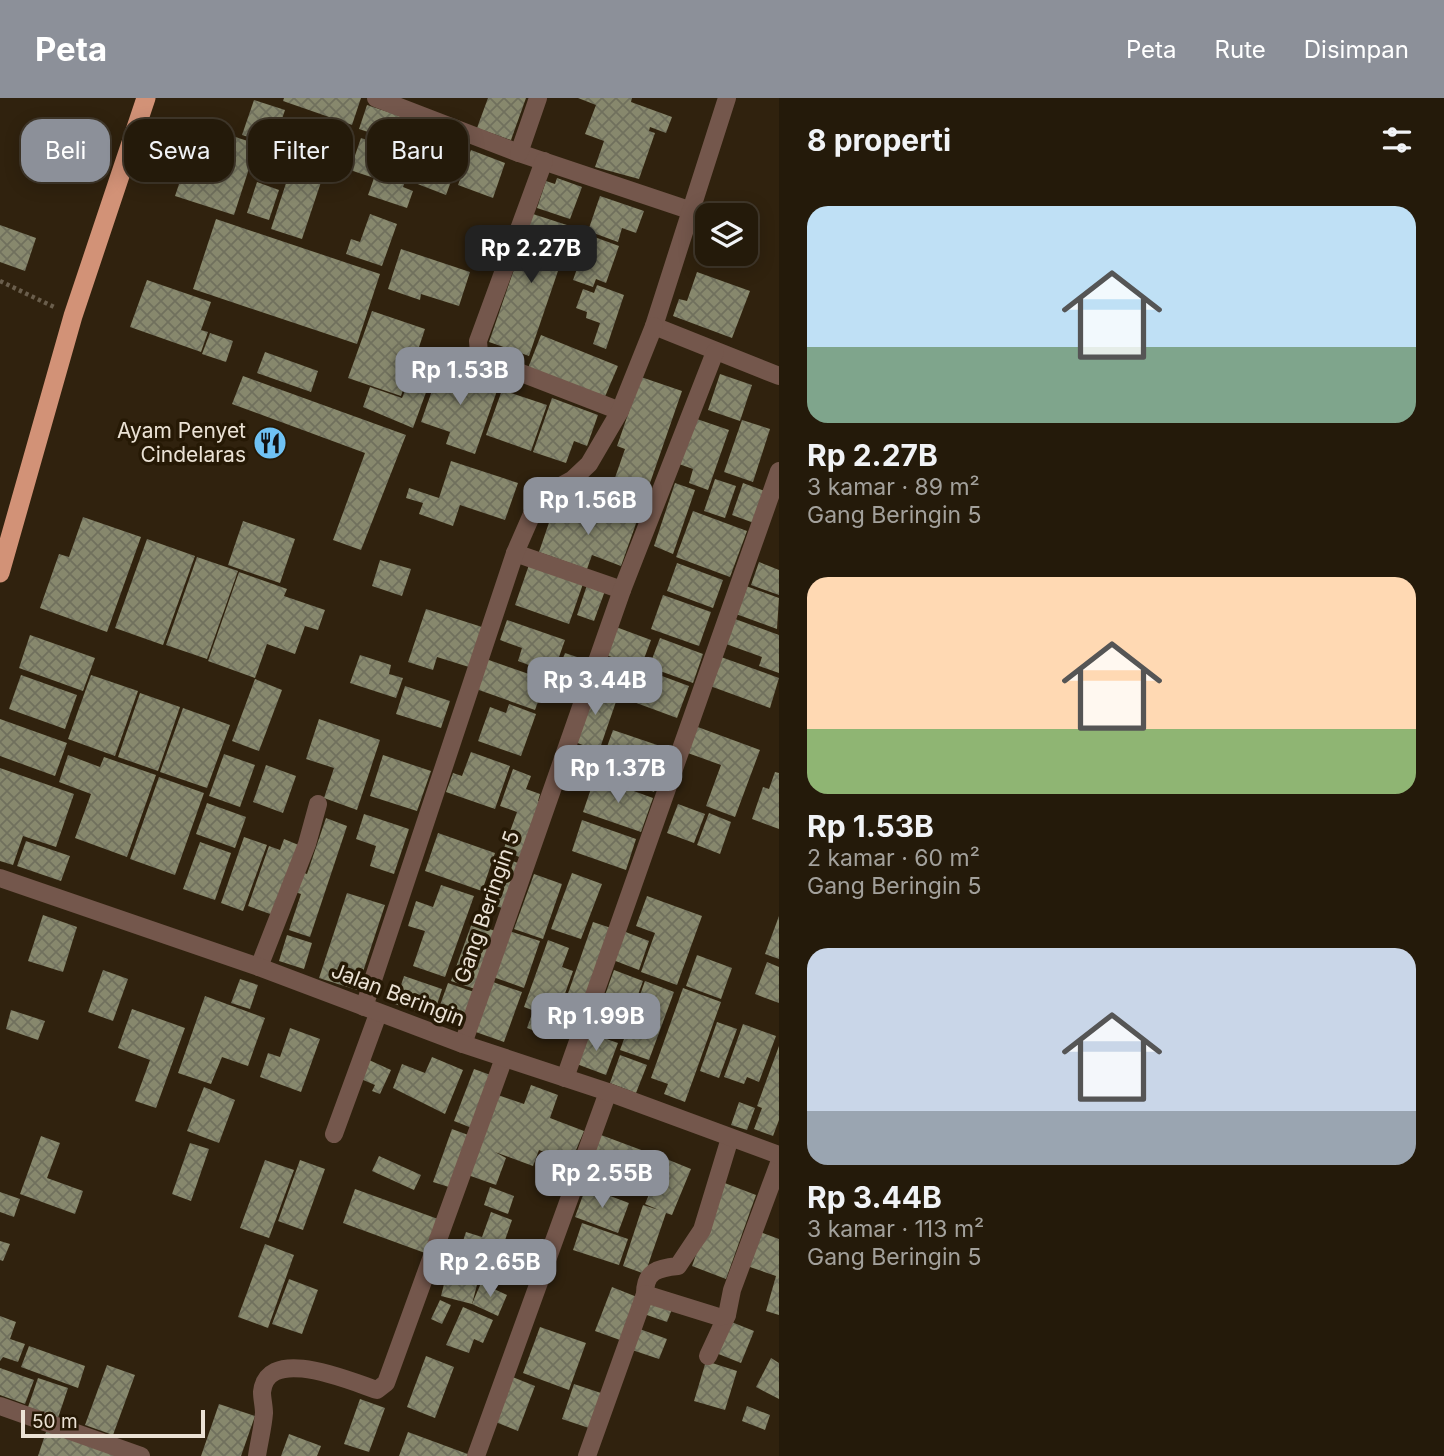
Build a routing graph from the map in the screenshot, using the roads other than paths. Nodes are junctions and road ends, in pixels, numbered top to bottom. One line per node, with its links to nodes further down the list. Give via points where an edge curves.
1 (146, 98): 14 (highway, via 74,316)
2 (376, 98): 5 (street)
3 (538, 98): 5 (street)
4 (727, 98): 7 (street)
5 (519, 153): 6 (street)
6 (544, 161): 7 (street); 11 (street, via 478,341 479,353)
7 (689, 210): 8 (street)
8 (654, 326): 9 (street); 11 (street)
9 (715, 352): 10 (street); 15 (street, Gang Beringin 5)
10 (779, 376)
11 (620, 411): 13 (street, via 581,473 534,503)
12 (779, 471): 22 (street)
13 (515, 553): 15 (street); 19 (street)
14 (0, 573)
15 (622, 590): 20 (street, Gang Beringin 5)
16 (318, 804): 18 (street)
17 (0, 878): 18 (street, Jalan Beringin)
18 (259, 967): 19 (street, Jalan Beringin)
19 (371, 1011): 20 (street, Jalan Beringin); 24 (street)
20 (463, 1044): 21 (street, Jalan Beringin)
21 (504, 1058): 22 (street, Jalan Beringin); 33 (street, via 386,1383 377,1390 293,1366 274,1372 262,1389 264,1412)
22 (565, 1078): 23 (street, Jalan Beringin)
23 (608, 1092): 25 (street, Jalan Beringin); 34 (street)
24 (334, 1135)
25 (730, 1138): 26 (street, Jalan Beringin); 28 (street, via 697,1240 678,1266 650,1273)
26 (779, 1155)
27 (779, 1163): 29 (street)
28 (645, 1294): 29 (street, via 719,1317); 35 (street)
29 (727, 1315): 30 (street)
30 (708, 1356)
31 (0, 1406): 32 (street)
32 (141, 1456)
33 (257, 1456)
34 (476, 1456)
35 (587, 1456)

